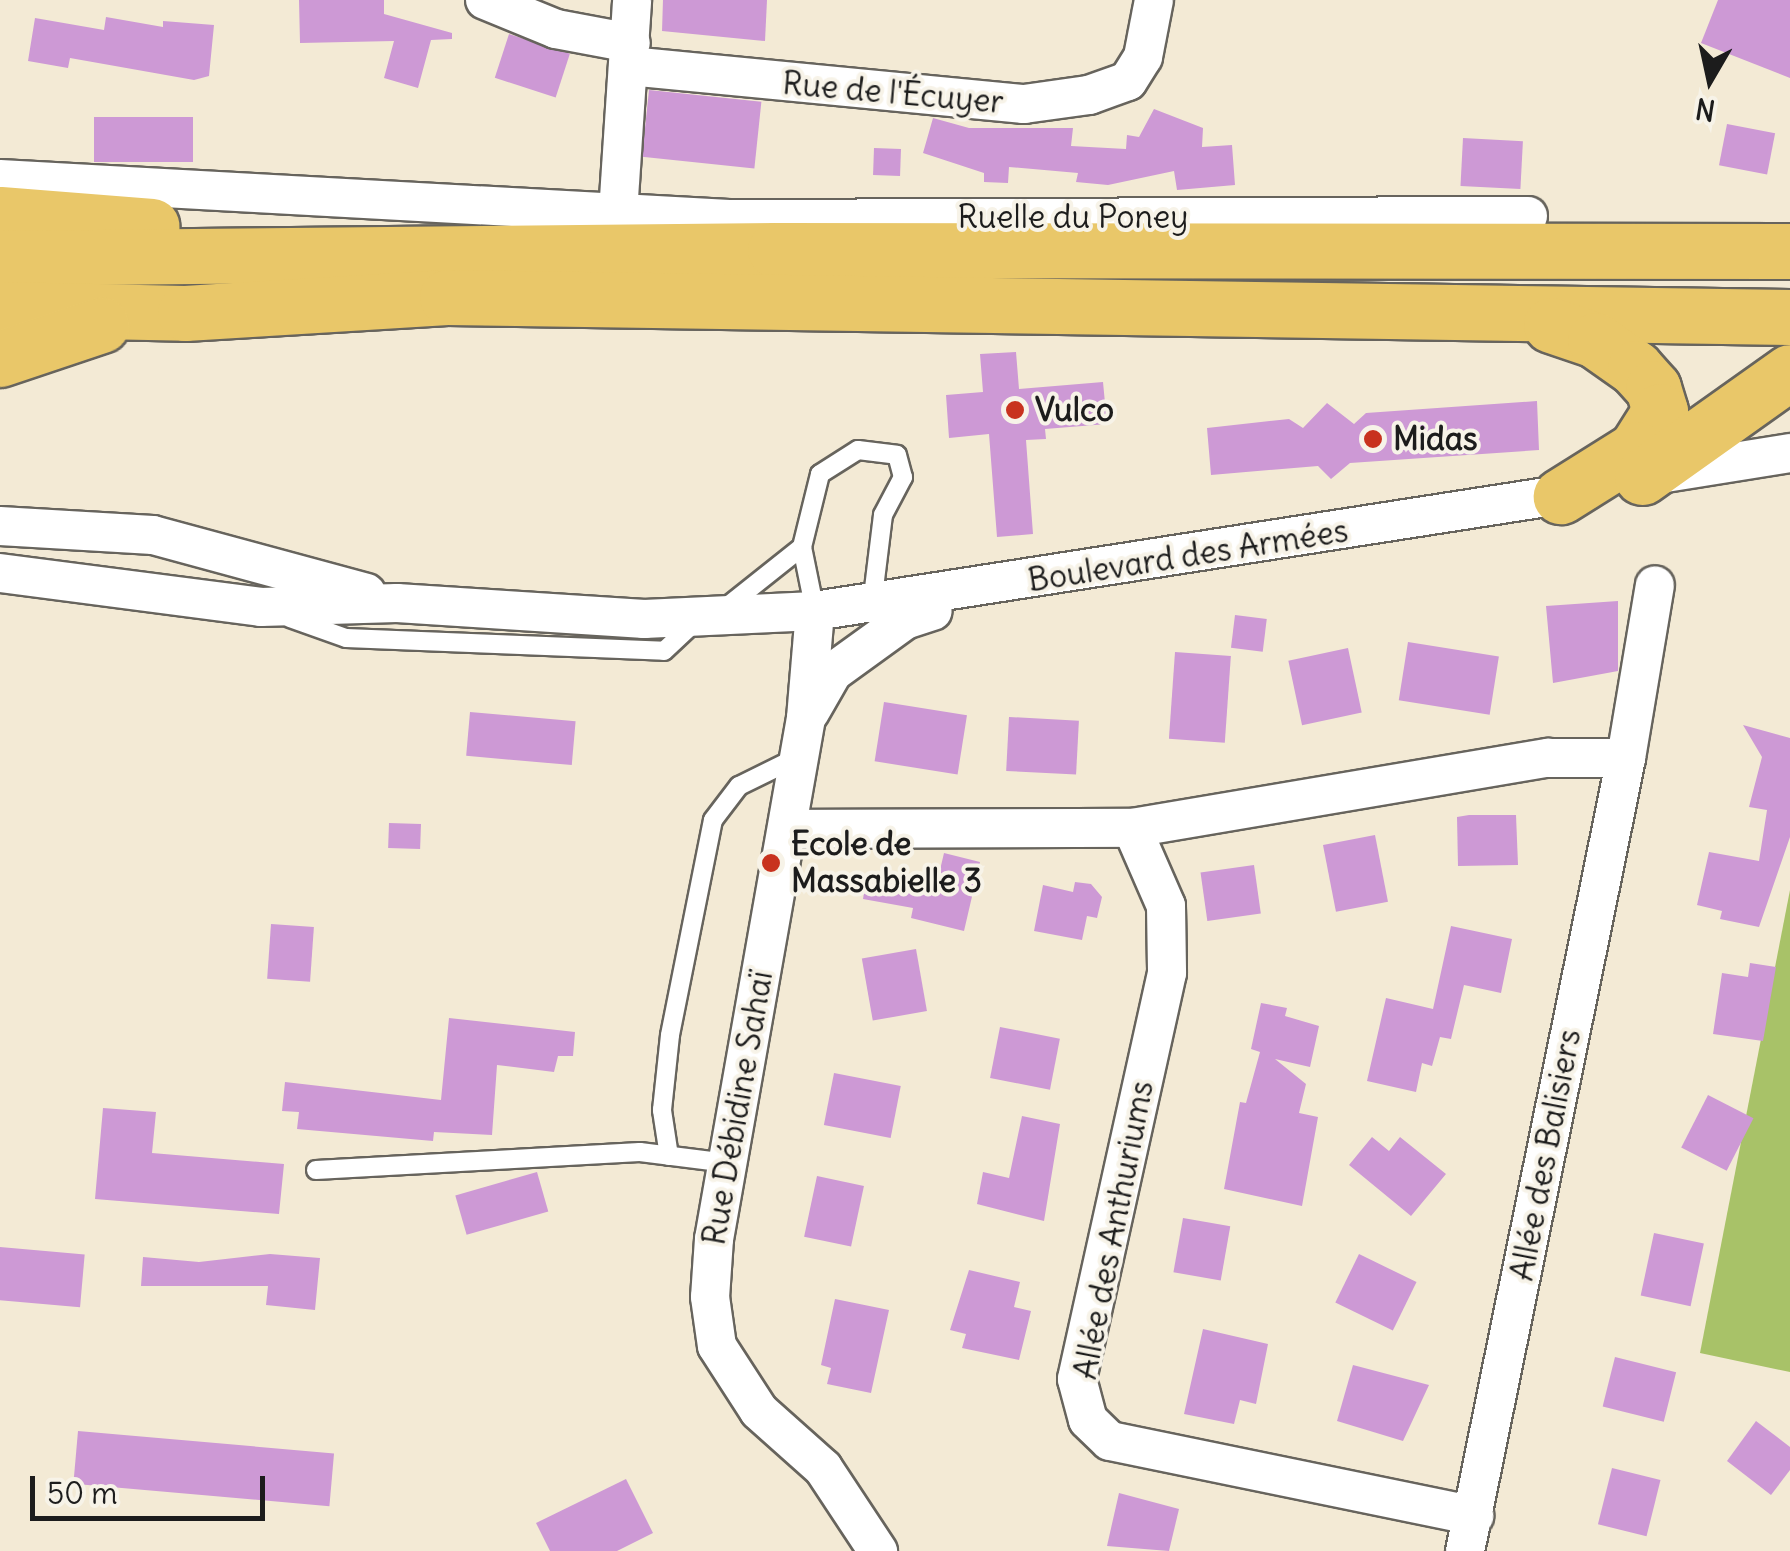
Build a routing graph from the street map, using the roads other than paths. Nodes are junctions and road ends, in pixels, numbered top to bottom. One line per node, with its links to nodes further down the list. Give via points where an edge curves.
1 (485, 0): 4 (street)
2 (632, 0): 4 (street)
3 (1154, 0): 4 (street, Rue de l'Écuyer, via 1143,57 1128,81 1034,102 984,104)
4 (630, 55): 6 (street)
5 (0, 179): 6 (street, Ruelle du Poney)
6 (618, 213): 8 (street, Ruelle du Poney, via 729,219)
7 (0, 214): 10 (highway)
8 (1528, 216)
9 (0, 233): 10 (highway)
10 (189, 233): 11 (highway, via 747,240)
11 (775, 250): 12 (highway); 13 (highway)
12 (1790, 251)
13 (0, 258)
14 (294, 304): 15 (highway, via 447,297); 17 (lane); 17 (highway, via 137,313)
15 (1463, 315): 16 (highway); 21 (highway, via 1576,330 1616,352 1653,388 1660,411 1650,434 1611,469)
16 (1790, 316)
17 (8, 342)
18 (1790, 372): 20 (highway)
19 (1790, 452): 20 (street, Boulevard des Armées)
20 (1642, 477): 21 (street, Boulevard des Armées)
21 (1560, 496): 26 (street, Boulevard des Armées)
22 (0, 526): 23 (street)
23 (136, 534): 28 (street, via 98,557 103,574); 28 (street, via 163,552 161,577); 29 (street)
24 (802, 548): 30 (lane, via 820,474 858,450 896,456 903,477 883,514); 32 (lane); 33 (lane)
25 (2, 580): 28 (street)
26 (1028, 580): 30 (street, Boulevard des Armées); 34 (street, via 905,620 833,672)
27 (1655, 585): 36 (street, Allée des Balisiers)
28 (126, 589): 31 (street)
29 (398, 603): 31 (street); 33 (street, Boulevard des Armées, via 644,619)
30 (872, 606): 32 (street, Boulevard des Armées)
31 (261, 607): 33 (lane, via 346,638 664,651)
32 (815, 611): 33 (street, Boulevard des Armées); 34 (street, Rue Débidine Sahaï)
33 (709, 615)
34 (806, 718): 35 (street, Rue Débidine Sahaï)
35 (799, 756): 38 (street, Rue Débidine Sahaï); 39 (lane, via 739,786 713,820 670,1035 662,1110)
36 (1626, 758): 37 (street, via 1548,758); 42 (street, Allée des Balisiers)
37 (1132, 828): 38 (street); 42 (street, Allée des Anthuriums, via 1166,906 1167,974 1077,1379 1088,1420 1110,1441)
38 (787, 830): 40 (street, Rue Débidine Sahaï)
39 (669, 1156): 40 (lane); 41 (lane)
40 (727, 1163): 43 (street, Rue Débidine Sahaï, via 711,1277 717,1346 759,1411 823,1468)
41 (316, 1170)
42 (1469, 1533)
43 (878, 1551)

